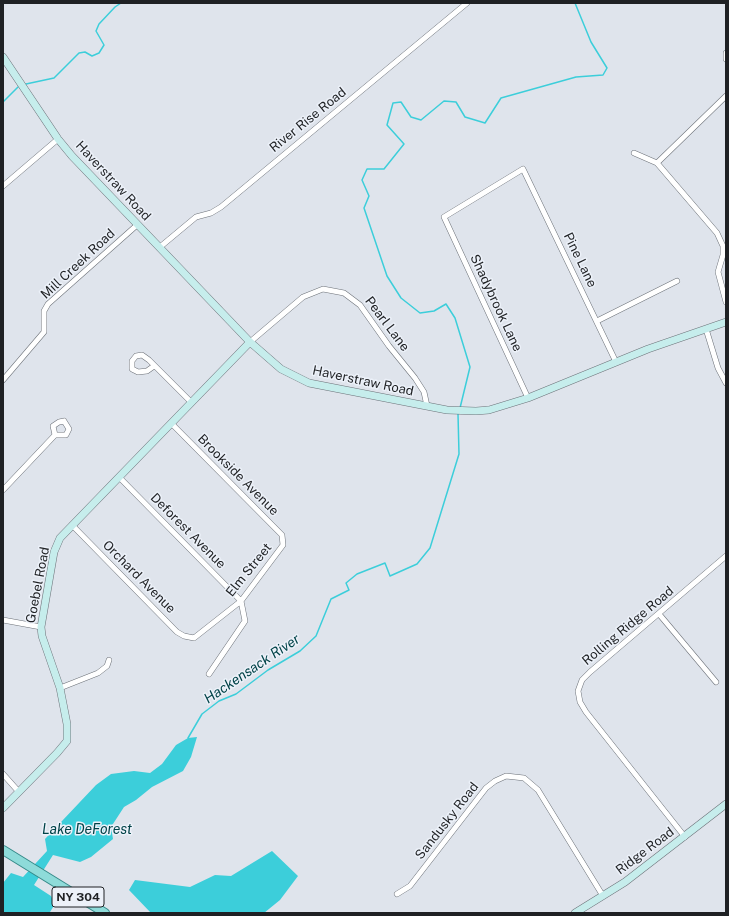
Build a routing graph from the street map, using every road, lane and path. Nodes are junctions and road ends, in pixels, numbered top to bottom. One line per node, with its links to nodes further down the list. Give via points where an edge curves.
1 (467, 3): 12 (street, River Rise Road, via 221,207 196,217)
2 (726, 53): 3 (street)
3 (726, 59)
4 (4, 61): 6 (street, Haverstraw Road)
5 (726, 96): 8 (street)
6 (58, 139): 9 (street); 11 (street, Haverstraw Road)
7 (634, 153): 8 (street)
8 (657, 163): 14 (street, via 717,233 723,246 718,272)
9 (3, 186)
10 (444, 217): 15 (street, Pine Lane, via 523,169); 23 (street, Shadybrook Lane)
11 (137, 225): 12 (street, Haverstraw Road); 21 (street, Mill Creek Road, via 48,304 44,311 44,332)
12 (160, 247): 18 (street, Haverstraw Road)
13 (677, 281): 15 (street)
14 (726, 302)
15 (597, 321): 19 (street, Pine Lane)
16 (726, 322): 17 (street, Haverstraw Road)
17 (706, 329): 19 (street, Haverstraw Road); 22 (street, via 718,368)
18 (250, 342): 24 (street, Goebel Road); 25 (street, Haverstraw Road, via 281,369 309,383); 25 (street, Pearl Lane, via 302,297 323,289 344,293 360,305 415,378 424,392)
19 (616, 362): 23 (street, Haverstraw Road)
20 (154, 366): 24 (street)
21 (4, 378)
22 (726, 383)
23 (528, 398): 25 (street, Haverstraw Road, via 476,411)
24 (191, 402): 26 (street, Goebel Road)
25 (427, 406)
26 (172, 424): 28 (street, Goebel Road); 31 (street, Brookside Avenue, via 282,535)
27 (55, 435): 29 (street)
28 (119, 477): 30 (street, Goebel Road); 33 (street, Deforest Avenue)
29 (3, 490)
30 (72, 525): 36 (street, Goebel Road, via 60,538 54,552); 37 (street, Orchard Avenue, via 177,632)
31 (283, 545): 33 (street, Elm Street)
32 (726, 556): 34 (street, Rolling Ridge Road)
33 (241, 601): 37 (street, Elm Street); 39 (street, via 245,621)
34 (659, 614): 40 (street); 46 (street, Rolling Ridge Road, via 590,672 582,680 578,691 580,702 586,712)
35 (3, 620): 36 (street)
36 (41, 627): 41 (street, Goebel Road)
37 (194, 638)
38 (109, 660): 41 (street, via 107,666 98,673)
39 (209, 674)
40 (716, 682)
41 (60, 688): 43 (street, Goebel Road, via 67,724 67,741)
42 (3, 774): 43 (street)
43 (19, 792): 45 (street, Goebel Road)
44 (726, 804): 46 (street, Ridge Road)
45 (3, 808)
46 (685, 836): 49 (street, Ridge Road, via 649,865)
47 (3, 850): 50 (main road, NY 304)
48 (397, 894): 49 (street, Sandusky Road, via 410,886 486,788 506,776 524,778 538,790)
49 (603, 896): 51 (street, Ridge Road)
50 (105, 913)
51 (575, 913)

